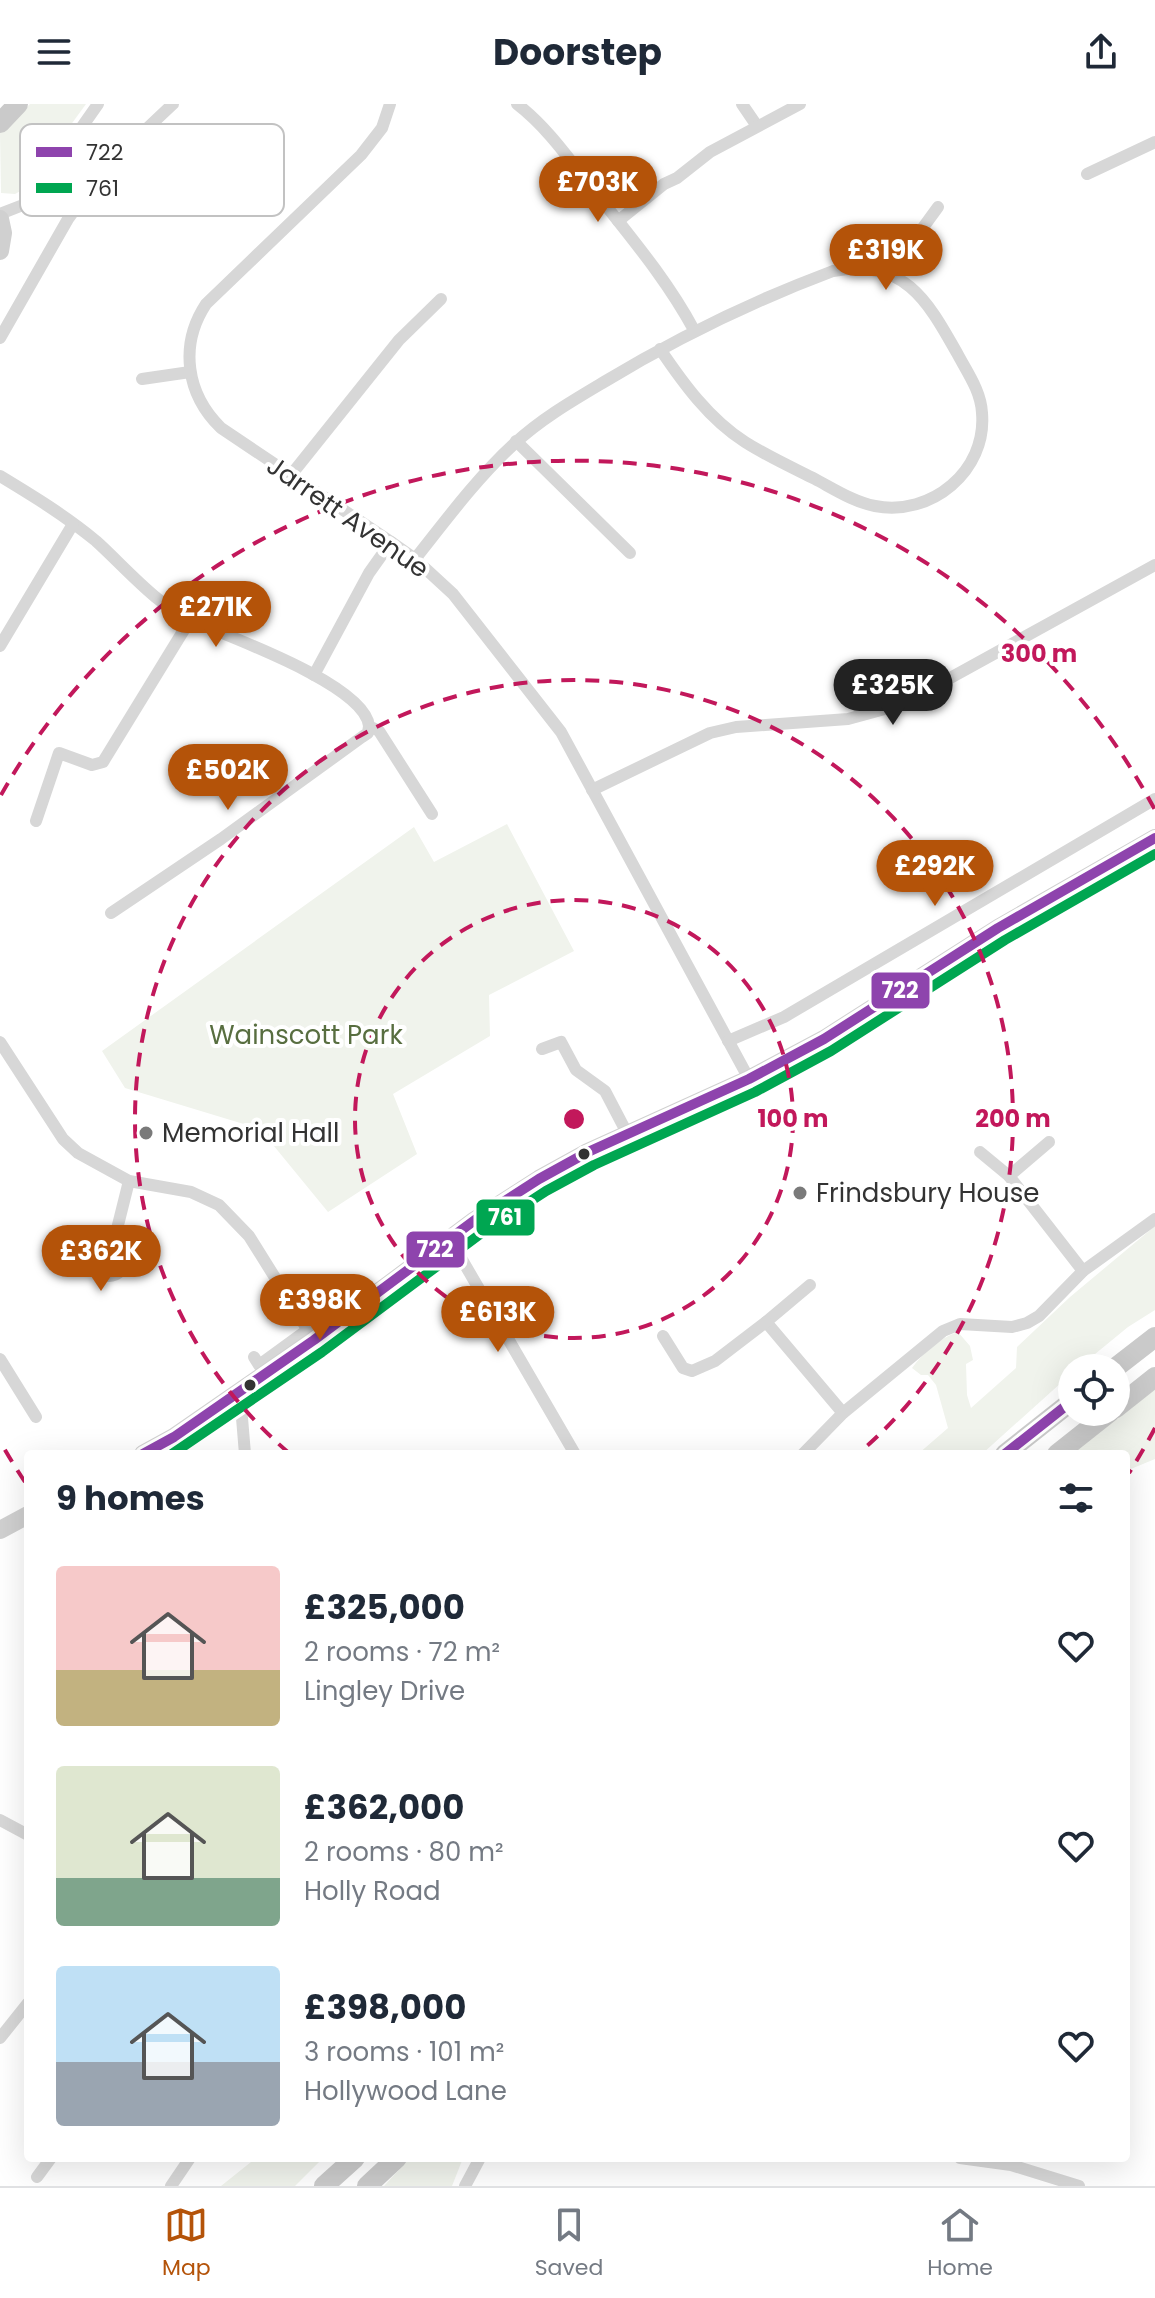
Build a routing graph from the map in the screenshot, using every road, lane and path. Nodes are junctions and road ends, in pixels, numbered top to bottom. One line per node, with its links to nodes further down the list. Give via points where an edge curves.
1 (18, 104): 8 (main road)
2 (98, 104): 9 (street)
3 (173, 104): 10 (street)
4 (390, 104): 25 (street, Jarrett Avenue, via 380,132 361,155 206,304 190,340)
5 (517, 104): 18 (street, via 550,136)
6 (742, 104): 11 (street)
7 (800, 104): 11 (street)
8 (0, 123)
9 (84, 124)
10 (152, 124)
11 (757, 126): 18 (street, via 710,152)
12 (1155, 142): 13 (street)
13 (1087, 174)
14 (20, 207): 17 (street)
15 (938, 207): 20 (street, via 914,240)
16 (70, 216): 23 (street)
17 (0, 217): 19 (main road)
18 (618, 221): 22 (street, via 662,277)
19 (0, 251)
20 (897, 277): 22 (street, via 862,268 833,271); 24 (street, via 927,302 982,406 982,429 970,464 945,491 923,502 899,508 863,503 744,441 694,396)
21 (441, 299): 28 (street, via 399,340)
22 (694, 330): 24 (street)
23 (0, 338)
24 (660, 349): 27 (street)
25 (190, 372): 26 (street); 28 (street, Jarrett Avenue, via 211,419)
26 (142, 379)
27 (516, 441): 32 (street); 33 (street)
28 (291, 475): 31 (street, Jarrett Avenue)
29 (0, 476): 30 (street)
30 (73, 524): 35 (street); 36 (street)
31 (391, 542): 33 (street, Jarrett Avenue); 37 (street)
32 (630, 553)
33 (415, 559): 39 (street, Jarrett Avenue, via 453,594 503,656 561,732)
34 (1155, 565): 39 (street, via 915,699 858,717 710,733)
35 (190, 620): 37 (street); 42 (street, via 103,762 92,765 59,753)
36 (0, 646)
37 (314, 675): 38 (street, via 337,688 365,715)
38 (369, 726): 41 (street, via 379,731); 44 (street, via 368,733)
39 (592, 790): 45 (street, Jarrett Avenue)
40 (1155, 799): 45 (street, via 784,1017)
41 (432, 814)
42 (36, 821)
43 (1155, 838): 48 (main road)
44 (111, 913)
45 (728, 1041): 48 (street, Jarrett Avenue)
46 (0, 1042): 53 (street, via 63,1139)
47 (542, 1049): 49 (street, via 561,1042 576,1070 605,1091)
48 (749, 1079): 49 (main road)
49 (628, 1135): 55 (main road, via 539,1179)
50 (1049, 1142): 52 (street)
51 (980, 1152): 52 (street)
52 (1009, 1176): 57 (street)
53 (129, 1181): 56 (street); 61 (street, via 191,1192 219,1205 249,1236)
54 (1155, 1219): 57 (street)
55 (450, 1239): 61 (main road); 76 (street)
56 (113, 1245)
57 (1083, 1271): 71 (street, via 1027,1323 960,1324 943,1331)
58 (357, 1283): 61 (street, via 362,1290)
59 (810, 1285): 60 (street)
60 (766, 1322): 62 (street, via 715,1361 692,1371 683,1368); 71 (street)
61 (311, 1335): 65 (street, via 259,1365); 69 (main road)
62 (663, 1336)
63 (1155, 1337): 64 (main road)
64 (1130, 1356)
65 (254, 1357)
66 (0, 1359): 72 (street)
67 (1155, 1377): 68 (main road)
68 (1130, 1397)
69 (231, 1398): 74 (main road); 75 (street, via 242,1418)
70 (1058, 1412): 78 (main road)
71 (843, 1413): 77 (street)
72 (36, 1417)
73 (1092, 1426): 79 (main road)
74 (150, 1450)
75 (245, 1450)
76 (573, 1450)
77 (807, 1450)
78 (1010, 1450)
79 (1062, 1450)
80 (24, 1517): 81 (main road)
81 (0, 1530)
82 (0, 1820): 83 (street)
83 (24, 1833)
84 (24, 2007): 85 (street)
85 (3, 2029)
86 (48, 2162): 92 (street)
87 (187, 2162): 93 (street)
88 (351, 2162): 94 (main road)
89 (393, 2162): 95 (main road)
90 (478, 2162): 96 (street)
91 (989, 2162): 97 (street)
92 (37, 2177)
93 (171, 2186)
94 (324, 2186)
95 (367, 2186)
96 (465, 2186)
97 (1079, 2186)

